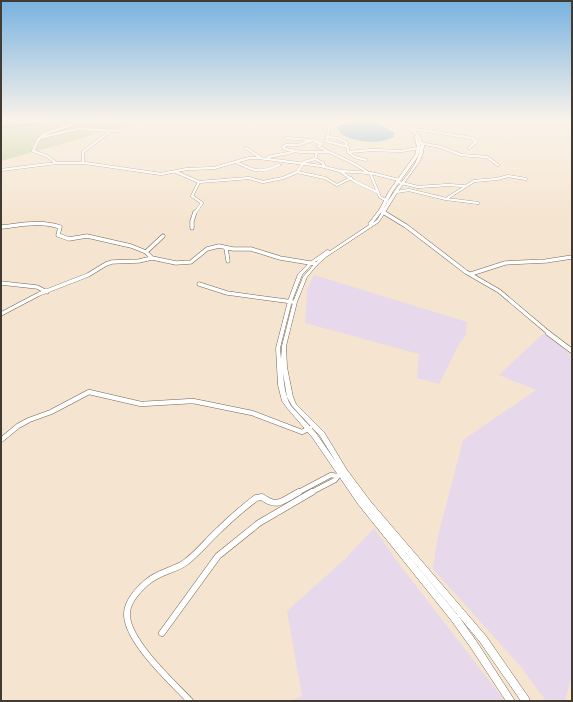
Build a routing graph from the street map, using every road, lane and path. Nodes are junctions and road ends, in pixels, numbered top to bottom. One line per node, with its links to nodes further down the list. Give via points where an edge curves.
1 (39, 154): 15 (street, via 47,156)
2 (83, 154): 14 (street)
3 (255, 154): 10 (street)
4 (285, 154): 10 (street)
5 (316, 154): 11 (street)
6 (332, 154): 24 (street, via 354,162)
7 (350, 154): 12 (street)
8 (421, 154): 27 (main road, via 416,165)
9 (458, 154): 19 (street, via 487,157)
10 (262, 158): 13 (street); 16 (street)
11 (314, 159): 16 (street); 18 (street)
12 (366, 160)
13 (236, 162): 17 (street, via 259,173); 22 (street, via 214,168)
14 (83, 163): 15 (street); 22 (street, via 129,168 155,174)
15 (56, 164): 20 (street)
16 (303, 164): 18 (street); 23 (street)
17 (279, 165)
18 (324, 166): 21 (street)
19 (498, 166)
20 (1, 170)
21 (340, 171): 24 (street); 25 (street)
22 (176, 172): 28 (street)
23 (296, 172): 25 (street, via 325,178 337,185); 28 (street, via 263,182 249,178)
24 (369, 173): 27 (street); 30 (street)
25 (351, 178): 30 (street)
26 (526, 179): 29 (street, via 504,177 474,181)
27 (400, 181): 29 (street, via 418,187); 31 (main road); 33 (main road)
28 (199, 182): 37 (street, via 192,196 202,204 190,220)
29 (464, 186): 32 (street)
30 (377, 192): 33 (street)
31 (396, 192): 32 (street, via 409,190); 33 (main road)
32 (446, 199): 34 (street)
33 (388, 202): 35 (main road)
34 (478, 203)
35 (383, 212): 44 (main road); 45 (street)
36 (1, 227): 40 (street, via 54,225 60,227 58,235 65,239 88,236)
37 (192, 228)
38 (163, 236): 40 (street)
39 (226, 248): 42 (street, via 220,246 207,249 191,262 184,264); 43 (street); 44 (street, via 251,249 280,258)
40 (146, 252): 42 (street)
41 (572, 257): 45 (street, via 507,263)
42 (152, 258): 48 (street, via 112,262)
43 (228, 261)
44 (314, 263): 49 (main road, via 300,275)
45 (471, 274): 51 (street, via 499,291 548,334)
46 (1, 283): 48 (street, via 37,287)
47 (199, 284): 49 (street, via 227,293)
48 (47, 292): 50 (street)
49 (293, 302): 52 (main road, via 278,348 282,393 289,407)
50 (1, 314)
51 (572, 351)
52 (311, 428): 53 (street, via 302,432 252,413 193,401 141,404 89,392 51,412 29,420); 54 (main road)
53 (1, 440)
54 (340, 474): 55 (street, via 335,480 273,513 227,547); 56 (street, via 331,475 276,504 256,498 187,561 155,576 134,598 128,608 127,617 135,637); 57 (main road, via 458,623); 58 (main road, via 369,504 482,639)
55 (162, 633)
56 (190, 701)
57 (511, 701)
58 (526, 701)

